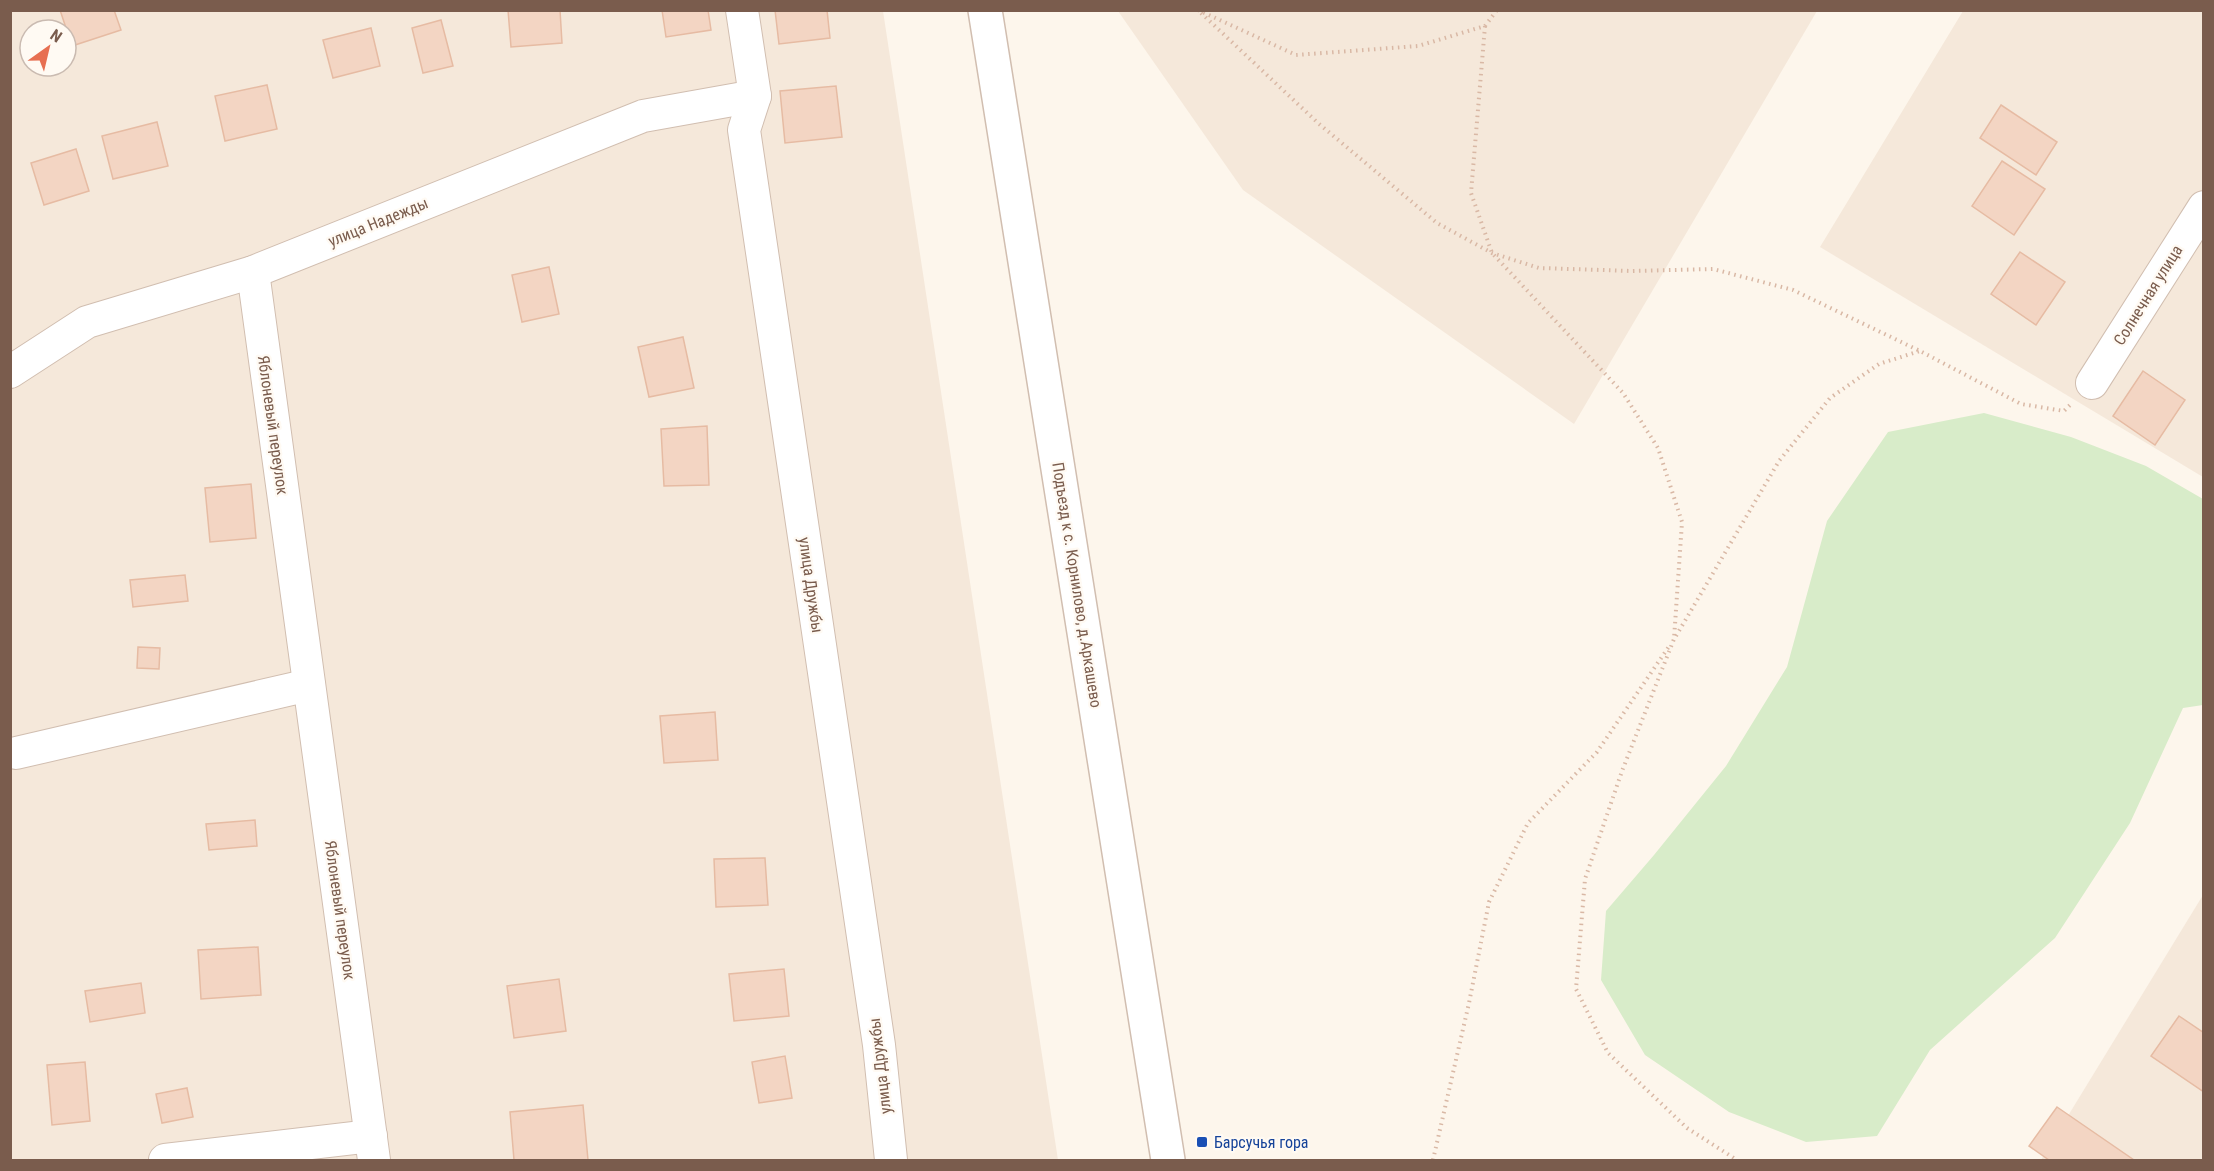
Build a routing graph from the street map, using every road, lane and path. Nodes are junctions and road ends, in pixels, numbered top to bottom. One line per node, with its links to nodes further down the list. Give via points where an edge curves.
1 (742, 10): 6 (street, улица Дружбы)
2 (984, 10): 19 (street, Подъезд к с. Корнилово, д.Аркашево)
3 (1497, 10): 5 (path)
4 (1199, 12): 5 (path, via 1296,55 1419,46); 8 (path, via 1318,123 1437,223)
5 (1485, 26): 8 (path, via 1471,194)
6 (755, 96): 9 (street, улица Надежды, via 643,116); 18 (street, улица Дружбы, via 744,130 879,1045)
7 (2204, 207): 12 (street, Солнечная улица)
8 (1492, 253): 10 (path, via 1539,268 1713,269 1792,290); 13 (path, via 1623,393 1658,448 1682,522)
9 (253, 272): 11 (street, улица Надежды, via 87,321); 14 (street, Яблоневый переулок)
10 (1920, 351): 12 (path, via 2021,404 2064,411); 13 (path, via 1879,364 1830,398 1779,461)
11 (10, 372)
12 (2092, 383)
13 (1674, 639): 20 (path, via 1597,752 1528,823 1489,902); 21 (path, via 1585,879 1576,988 1608,1053 1687,1128)
14 (309, 685): 15 (street); 16 (street, Яблоневый переулок)
15 (16, 753)
16 (373, 1148): 17 (street, Яблоневый переулок)
17 (165, 1161)
18 (891, 1161)
19 (1168, 1161)
20 (1433, 1161)
21 (1737, 1161)

